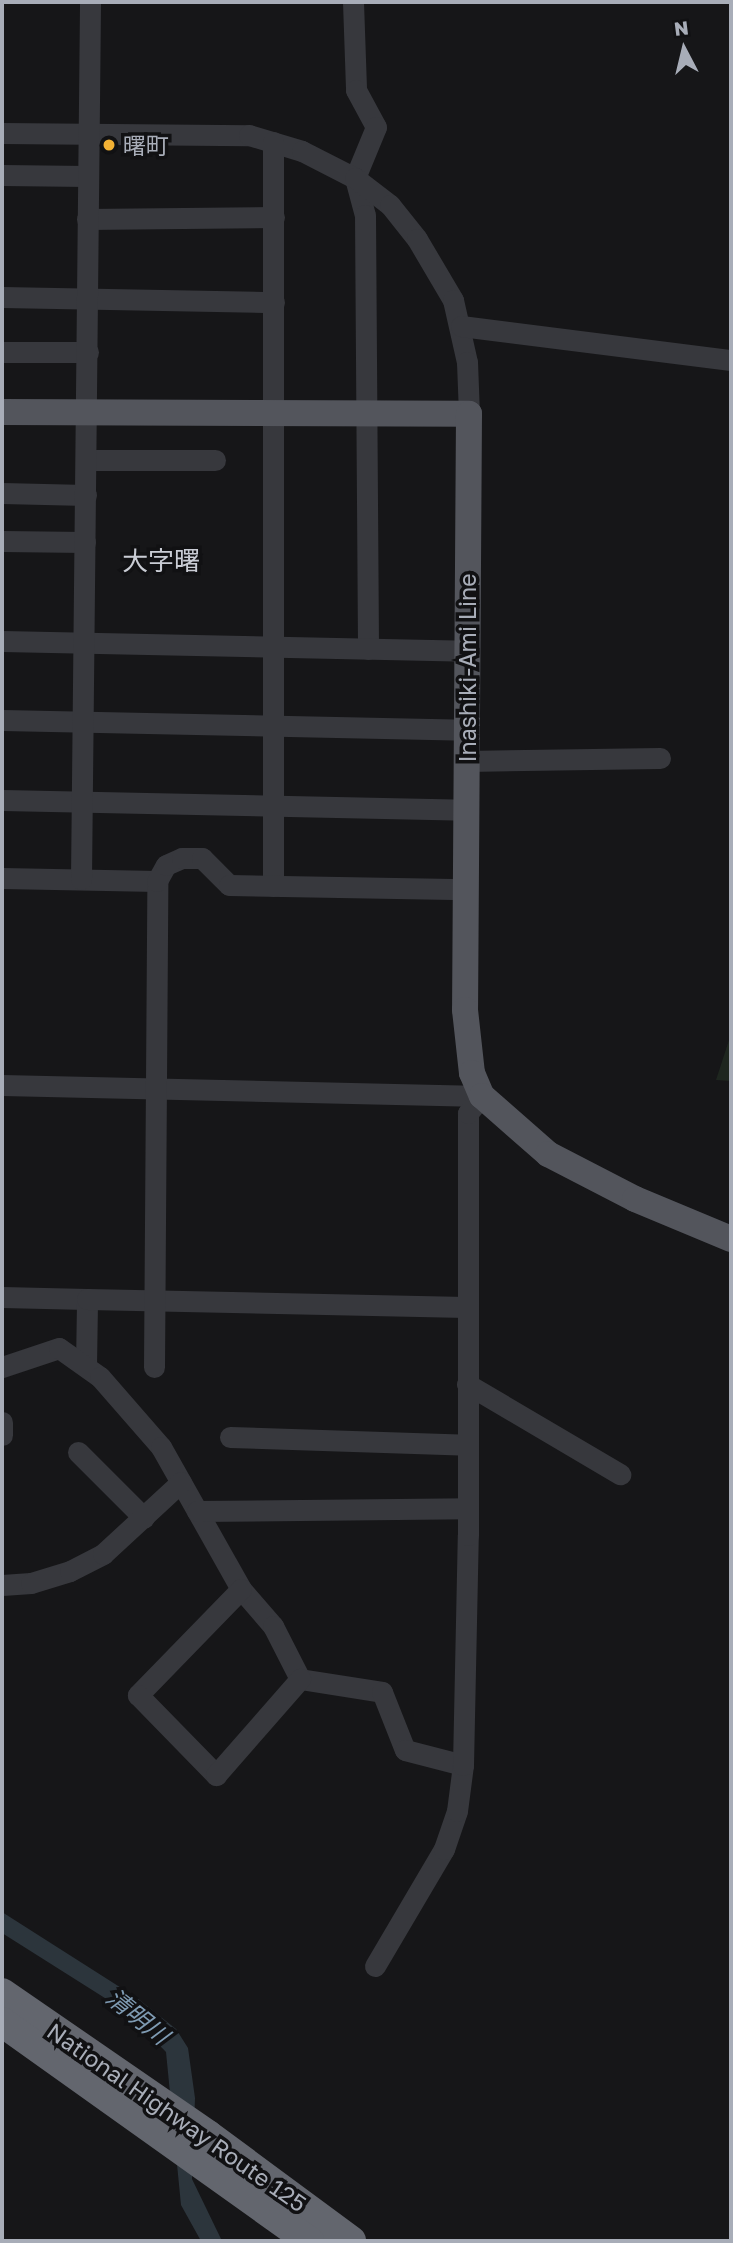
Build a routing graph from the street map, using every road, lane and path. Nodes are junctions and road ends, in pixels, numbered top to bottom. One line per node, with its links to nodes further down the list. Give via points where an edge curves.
1 (90, 2): 4 (street)
2 (353, 2): 8 (street, via 356,90 376,127)
3 (2, 133): 4 (street)
4 (87, 133): 5 (street, via 219,133); 7 (street)
5 (273, 142): 8 (street); 9 (street)
6 (2, 175): 7 (street)
7 (87, 176): 10 (street)
8 (355, 177): 14 (street, via 390,205 417,239 448,291); 21 (street, via 365,215)
9 (274, 217): 10 (street); 13 (street)
10 (87, 219): 12 (street)
11 (2, 297): 12 (street)
12 (87, 297): 13 (street); 16 (street)
13 (274, 302): 20 (street)
14 (461, 326): 17 (street); 22 (street)
15 (2, 352): 16 (street)
16 (88, 352): 19 (street)
17 (731, 359)
18 (2, 412): 19 (main road)
19 (88, 413): 20 (main road); 23 (street)
20 (274, 413): 21 (main road); 31 (street)
21 (368, 414): 22 (main road); 32 (street)
22 (469, 414): 33 (main road, Inashiki-Ami Line)
23 (87, 460): 24 (street); 26 (street)
24 (215, 460)
25 (2, 493): 26 (street)
26 (86, 495): 28 (street)
27 (2, 541): 28 (street)
28 (85, 542): 30 (street)
29 (2, 641): 30 (street)
30 (83, 643): 31 (street); 35 (street)
31 (273, 647): 32 (street); 36 (street)
32 (368, 649): 33 (street)
33 (467, 651): 37 (main road, Inashiki-Ami Line)
34 (2, 720): 35 (street)
35 (84, 722): 36 (street); 41 (street)
36 (273, 726): 37 (street); 42 (street)
37 (466, 730): 39 (main road, Inashiki-Ami Line)
38 (660, 758): 39 (street)
39 (466, 761): 43 (main road, Inashiki-Ami Line)
40 (2, 800): 41 (street)
41 (84, 802): 42 (street); 45 (street)
42 (274, 806): 43 (street); 47 (street)
43 (466, 810): 48 (main road, Inashiki-Ami Line)
44 (2, 878): 45 (street)
45 (80, 878): 46 (street)
46 (157, 881): 47 (street, via 166,865 181,858 202,858 229,885); 50 (street)
47 (273, 886): 48 (street)
48 (467, 889): 51 (main road, Inashiki-Ami Line, via 467,1043)
49 (2, 1086): 50 (street)
50 (155, 1091): 51 (street); 55 (street)
51 (482, 1096): 52 (main road, via 525,1136 571,1168); 56 (street, via 468,1113)
52 (731, 1239)
53 (2, 1297): 54 (street)
54 (87, 1299): 55 (street); 57 (street)
55 (152, 1301): 56 (street); 59 (street)
56 (466, 1307): 60 (street)
57 (86, 1366): 58 (street, via 59,1349); 67 (street, via 161,1447)
58 (2, 1367)
59 (154, 1367)
60 (467, 1384): 64 (street); 66 (street)
61 (2, 1422): 62 (street)
62 (2, 1435)
63 (230, 1437): 64 (street)
64 (467, 1445): 68 (street)
65 (78, 1452): 70 (street)
66 (620, 1474)
67 (181, 1482): 69 (street); 70 (street)
68 (468, 1508): 69 (street); 74 (street)
69 (197, 1511): 72 (street)
70 (144, 1518): 71 (street, via 103,1554 71,1571 31,1583)
71 (2, 1585)
72 (241, 1590): 73 (street, via 272,1626); 73 (street, via 138,1695 216,1775)
73 (300, 1679): 74 (street, via 382,1692 405,1750)
74 (463, 1765): 75 (street, via 457,1811 444,1849)
75 (375, 1966)
76 (2, 1993): 78 (highway, National Highway Route 125)
77 (2, 2022): 78 (highway, National Highway Route 125)
78 (148, 2108): 79 (highway, National Highway Route 125, via 206,2165); 80 (highway, National Highway Route 125, via 208,2135)
79 (309, 2241)
80 (351, 2241)

